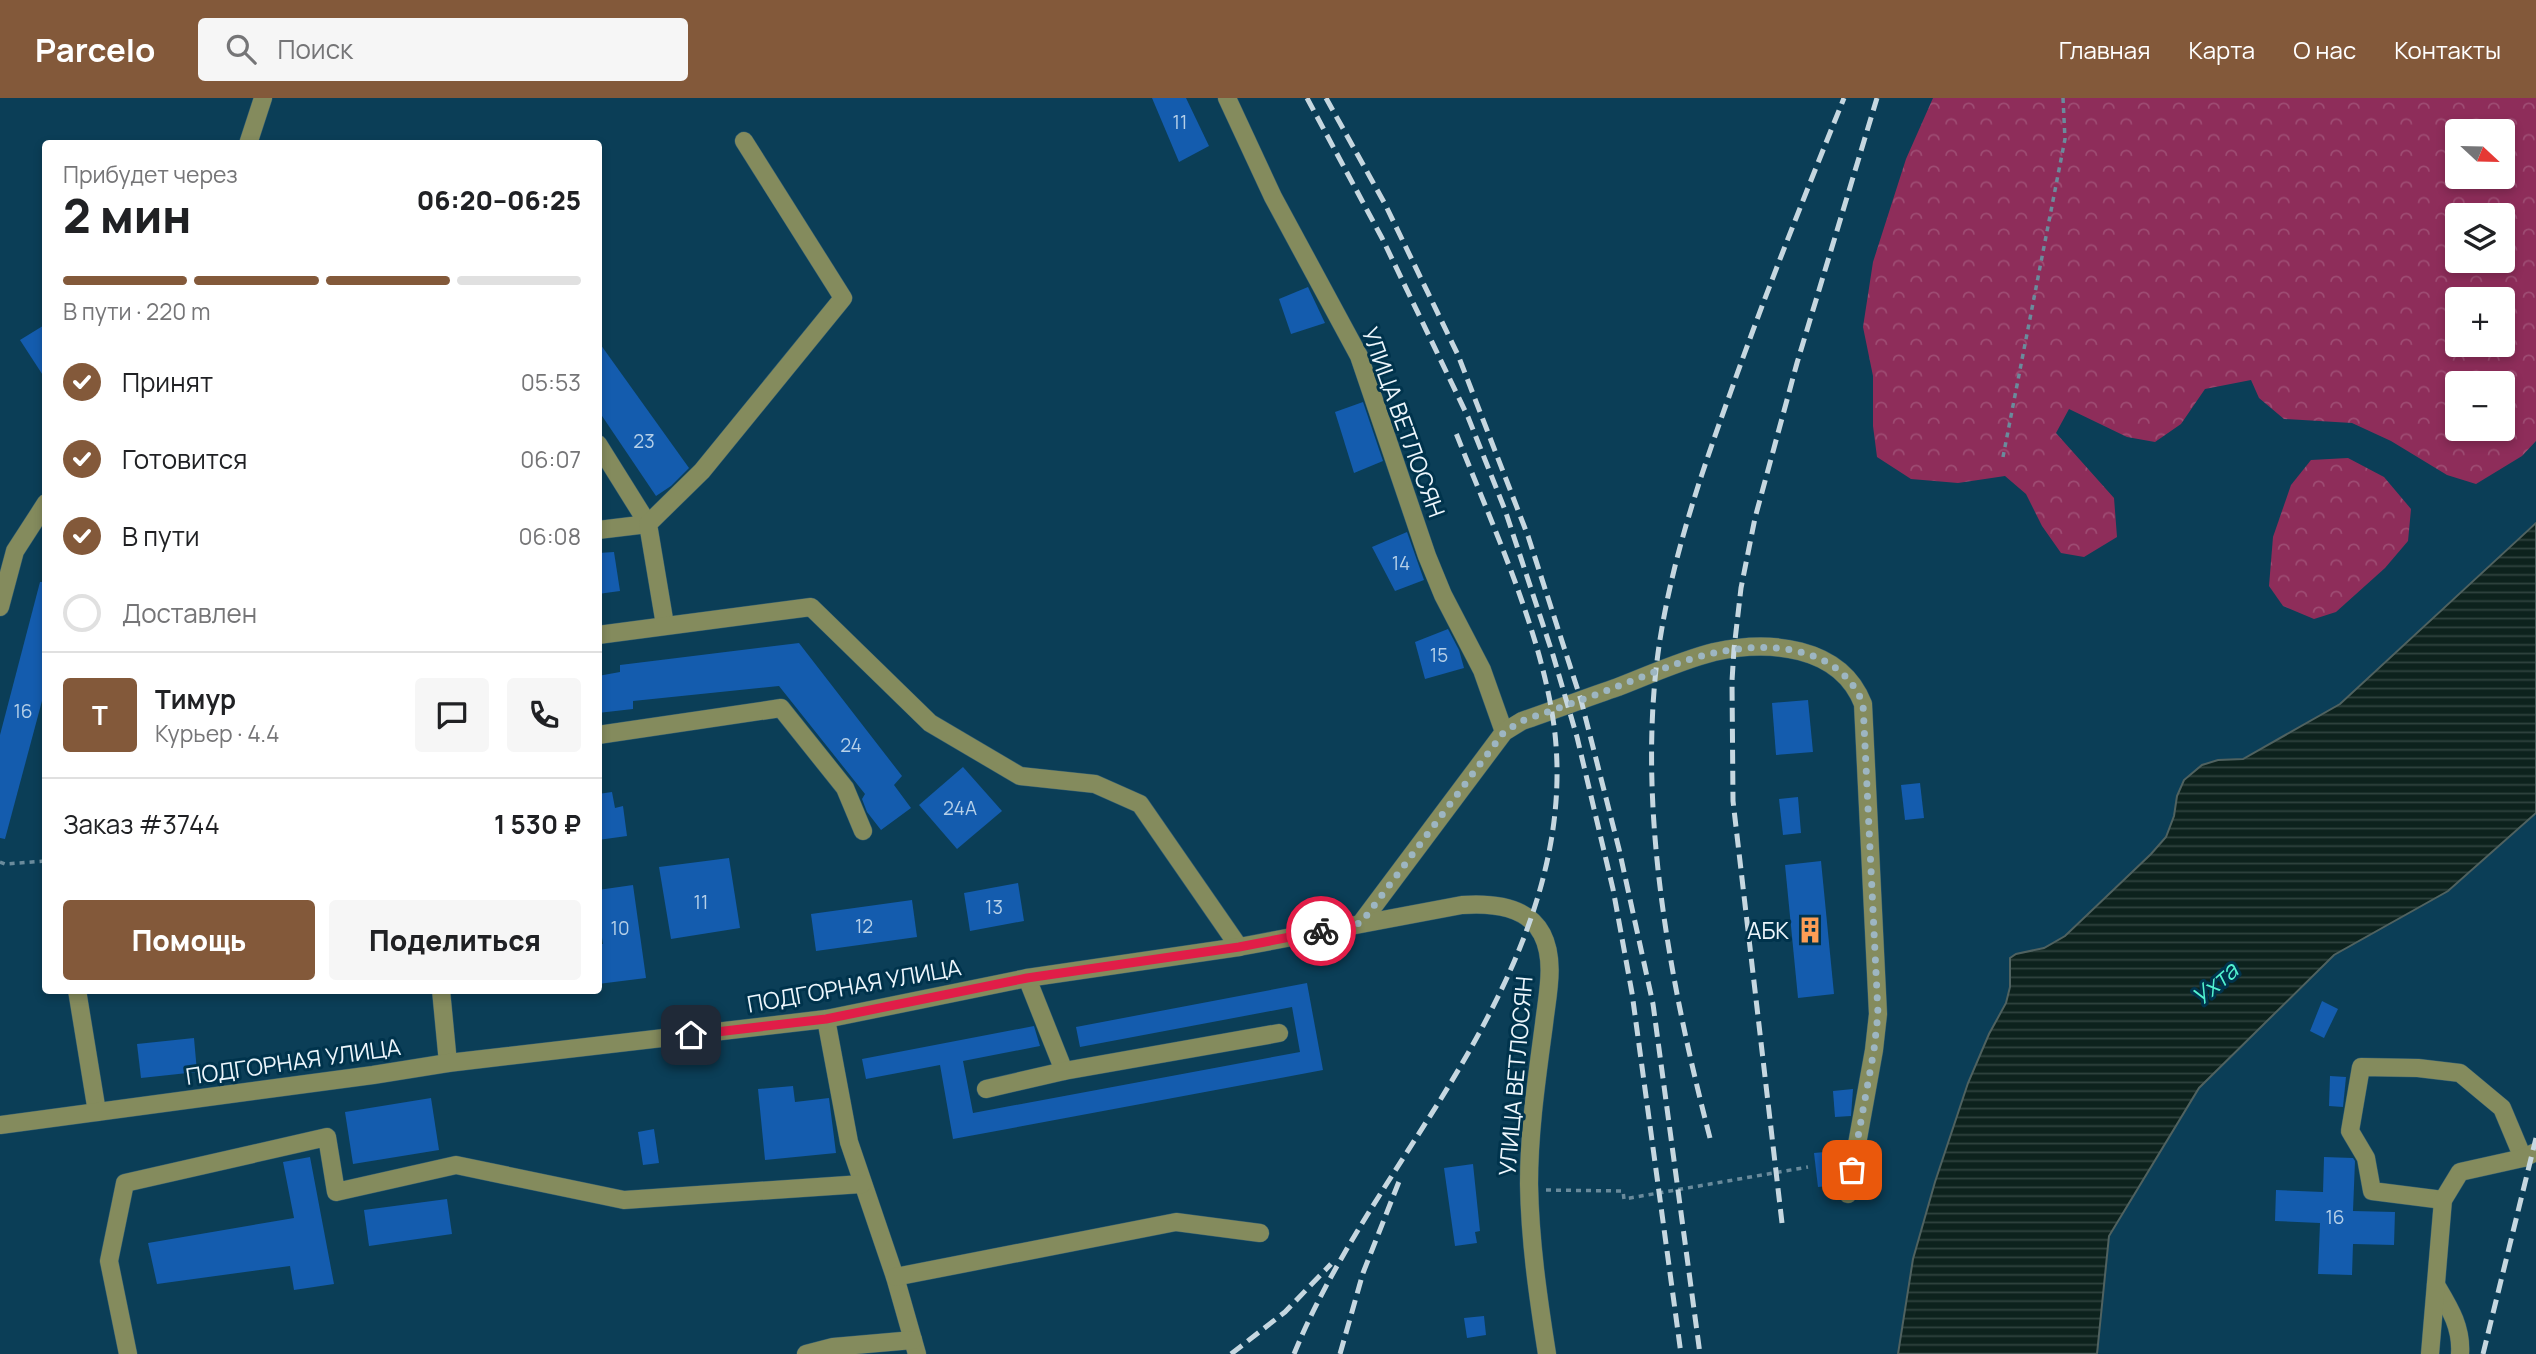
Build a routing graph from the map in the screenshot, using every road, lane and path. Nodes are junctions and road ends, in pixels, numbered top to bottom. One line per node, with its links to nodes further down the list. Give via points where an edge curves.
1 (263, 98): 4 (street)
2 (1227, 98): 15 (street, УЛИЦА ВЕТЛОСЯН, via 1273,198 1359,356 1427,556 1482,670)
3 (2063, 98): 7 (path, via 2064,139)
4 (249, 140)
5 (744, 141): 9 (street, via 843,298 702,471)
6 (602, 450): 9 (street)
7 (2003, 457)
8 (42, 508): 11 (street)
9 (648, 524): 10 (street); 13 (street)
10 (602, 530)
11 (8, 554): 12 (street)
12 (0, 607)
13 (665, 625): 14 (street); 22 (street, via 811,607 930,723 1020,776 1095,784 1140,804)
14 (602, 634)
15 (1504, 732): 20 (street); 37 (street, via 1522,721 1666,669 1734,649 1779,648 1818,657 1856,687 1863,704 1878,1014)
16 (602, 733): 17 (street, via 782,708 845,788)
17 (863, 831)
18 (42, 861): 19 (path)
19 (0, 862)
20 (1361, 923): 21 (street, ПОДГОРНАЯ УЛИЦА, via 1489,904 1523,914); 22 (street, ПОДГОРНАЯ УЛИЦА)
21 (1539, 929): 36 (street, УЛИЦА ВЕТЛОСЯН, via 1549,968)
22 (1239, 947): 23 (street, ПОДГОРНАЯ УЛИЦА)
23 (1027, 978): 26 (street, ПОДГОРНАЯ УЛИЦА); 29 (street)
24 (79, 994): 31 (street)
25 (441, 994): 28 (street)
26 (826, 1019): 28 (street, ПОДГОРНАЯ УЛИЦА); 35 (street, via 844,1118)
27 (1279, 1033): 29 (street)
28 (448, 1063): 31 (street, ПОДГОРНАЯ УЛИЦА)
29 (1064, 1071): 30 (street)
30 (986, 1089)
31 (97, 1112): 32 (street, ПОДГОРНАЯ УЛИЦА)
32 (0, 1125)
33 (2529, 1156): 38 (street, via 2460,1172); 38 (street, via 2502,1108 2460,1073 2361,1067 2350,1131 2365,1158 2372,1191)
34 (1808, 1167): 36 (path, via 1624,1199 1623,1191)
35 (862, 1184): 40 (street); 43 (street, via 624,1200 456,1165 336,1192 327,1137 125,1183 109,1261)
36 (1530, 1190): 45 (street, УЛИЦА ВЕТЛОСЯН, via 1535,1279)
37 (1848, 1194)
38 (2443, 1200): 41 (street)
39 (1260, 1233): 40 (street, via 1177,1222)
40 (895, 1277): 42 (street)
41 (2436, 1285): 46 (street); 47 (street, via 2454,1315)
42 (915, 1347): 44 (street, via 833,1347)
43 (128, 1354)
44 (806, 1354)
45 (1547, 1354)
46 (2430, 1354)
47 (2460, 1354)

